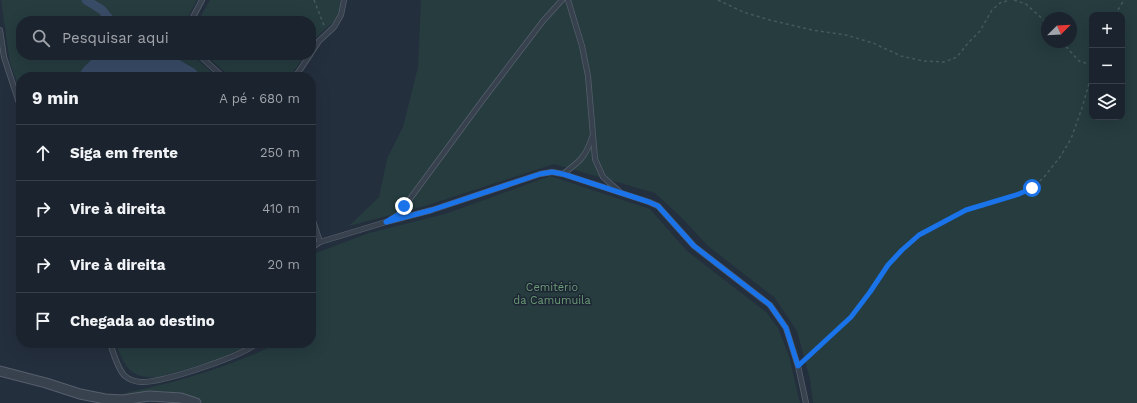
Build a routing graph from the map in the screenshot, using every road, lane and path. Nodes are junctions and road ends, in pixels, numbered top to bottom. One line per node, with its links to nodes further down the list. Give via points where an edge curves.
1 (202, 0): 11 (lane)
2 (314, 0): 14 (path)
3 (344, 0): 14 (lane, via 341,15)
4 (562, 0): 27 (lane, via 491,89 398,215)
5 (568, 0): 24 (lane, via 588,76)
6 (718, 0): 7 (path, via 743,12 770,20 873,43 901,56 944,62 957,57 980,31 992,10 1000,3)
7 (1010, 0)
8 (1014, 0): 12 (path, via 1026,4)
9 (1124, 0): 10 (path)
10 (1117, 12)
11 (194, 16)
12 (1041, 18)
13 (0, 30): 23 (lane, via 4,57)
14 (327, 34): 15 (lane)
15 (316, 45)
16 (1067, 48): 19 (path, via 1079,61)
17 (204, 60): 20 (lane)
18 (306, 60): 21 (lane)
19 (1089, 64)
20 (218, 72)
21 (298, 72)
22 (1089, 84): 33 (path, via 1071,139 1044,177 1032,188 966,210 919,235 888,265 851,317)
23 (16, 94)
24 (592, 135): 25 (lane, via 588,151 578,163); 26 (lane, via 595,159 603,177)
25 (563, 174): 26 (lane); 27 (lane, via 540,174 432,210)
26 (622, 193): 33 (lane, via 658,206 694,246 770,305 786,328)
27 (386, 222): 29 (lane)
28 (316, 230): 29 (lane)
29 (320, 242): 30 (lane)
30 (316, 245)
31 (112, 348): 32 (lane, via 124,376 141,382 162,379 229,358)
32 (250, 348)
33 (798, 366): 37 (lane)
34 (0, 371): 35 (street, via 80,394)
35 (122, 401): 36 (street, via 155,397 181,398)
36 (196, 403)
37 (806, 403)

